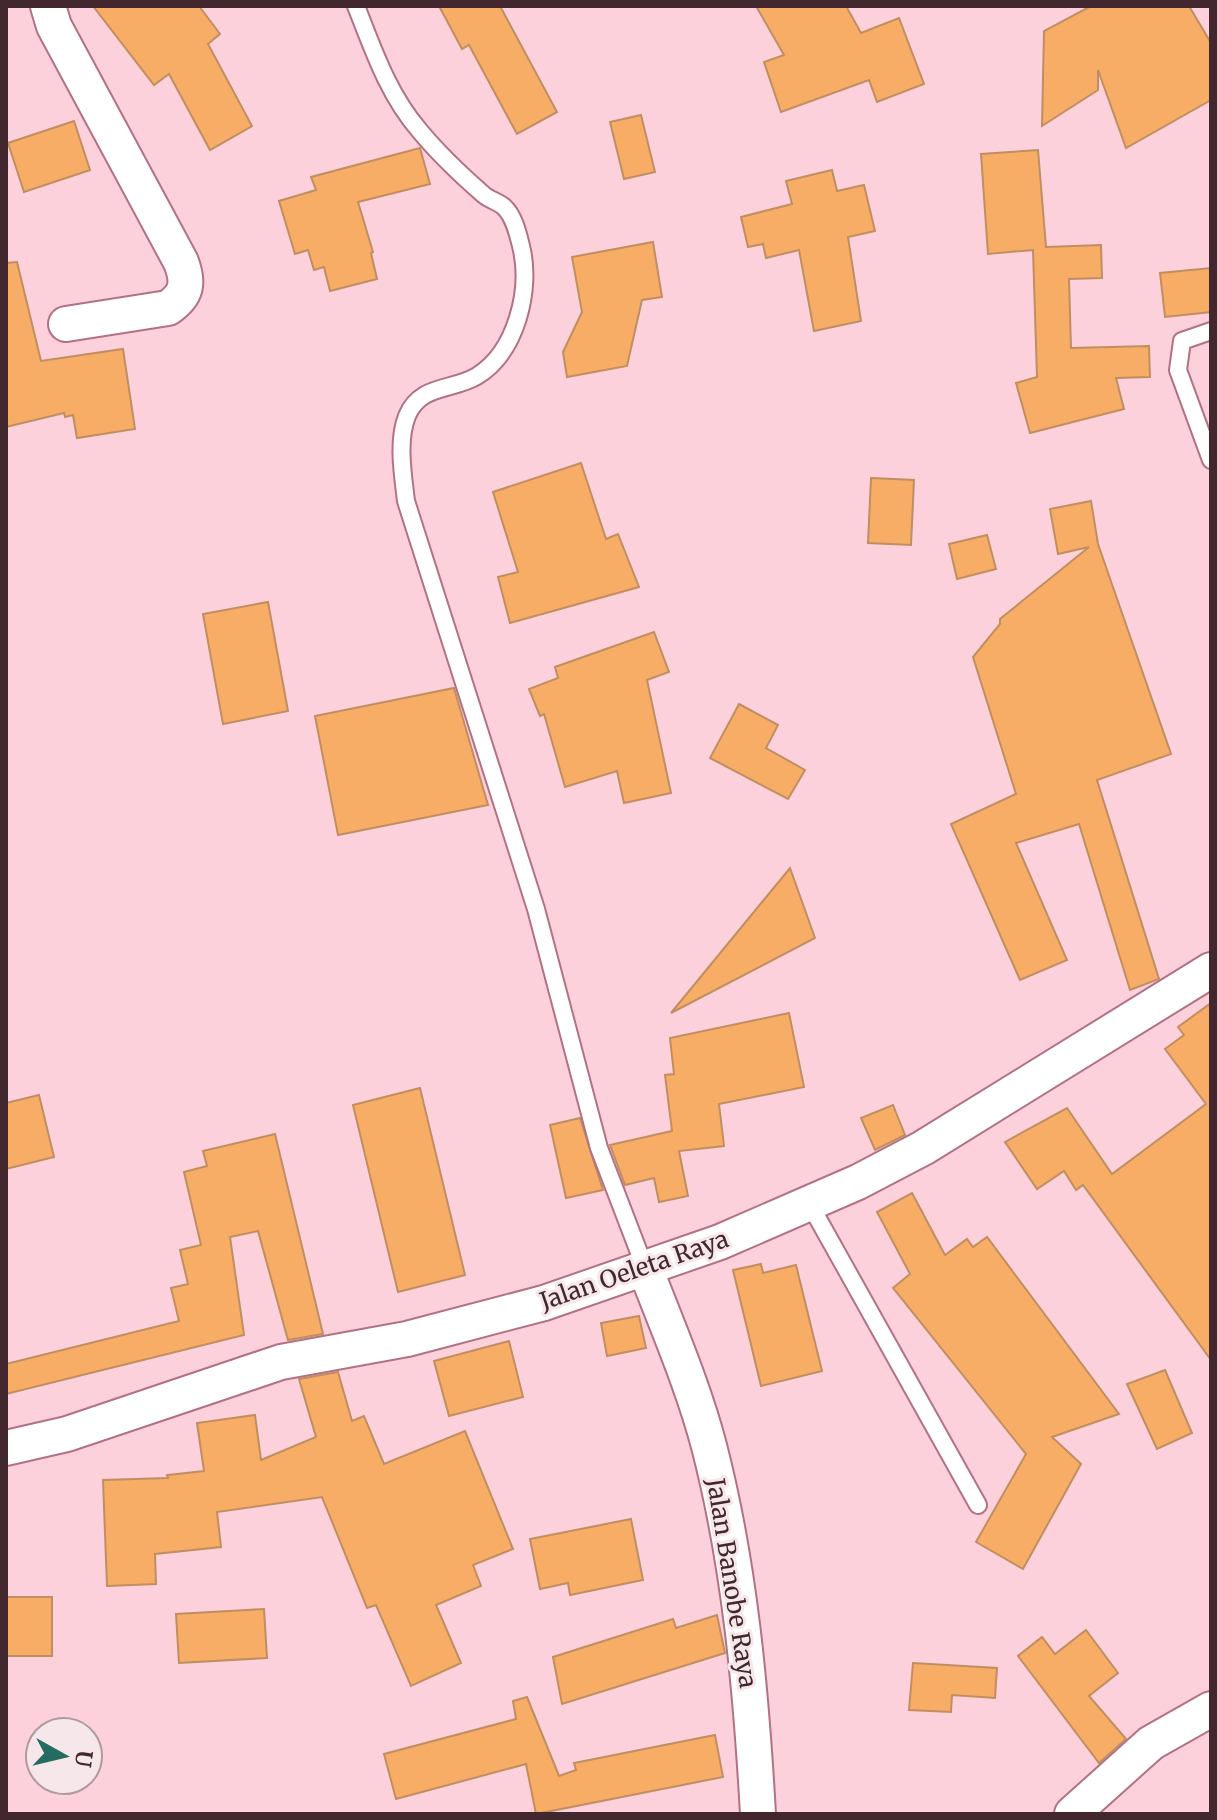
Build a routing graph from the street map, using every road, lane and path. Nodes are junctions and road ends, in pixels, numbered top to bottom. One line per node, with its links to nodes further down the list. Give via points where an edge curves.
1 (48, 6): 3 (street, via 181,262 186,288 168,308)
2 (356, 6): 8 (lane, via 388,86 447,161 505,207 521,247 516,327 501,359 475,378 424,393 406,417 406,501 536,909 599,1148)
3 (66, 324)
4 (1211, 331): 5 (lane, via 1182,341 1178,370)
5 (1211, 460)
6 (1211, 970): 7 (street, Jalan Oeleta Raya, via 923,1148)
7 (808, 1201): 8 (street, Jalan Oeleta Raya, via 720,1242); 10 (lane)
8 (645, 1268): 9 (street, Jalan Oeleta Raya, via 544,1303 407,1339 281,1362 67,1434); 13 (street, Jalan Banobe Raya, via 708,1443 729,1537 752,1704)
9 (6, 1448)
10 (978, 1505)
11 (1211, 1709): 12 (street, via 1151,1743)
12 (1091, 1808)
13 (758, 1814)

